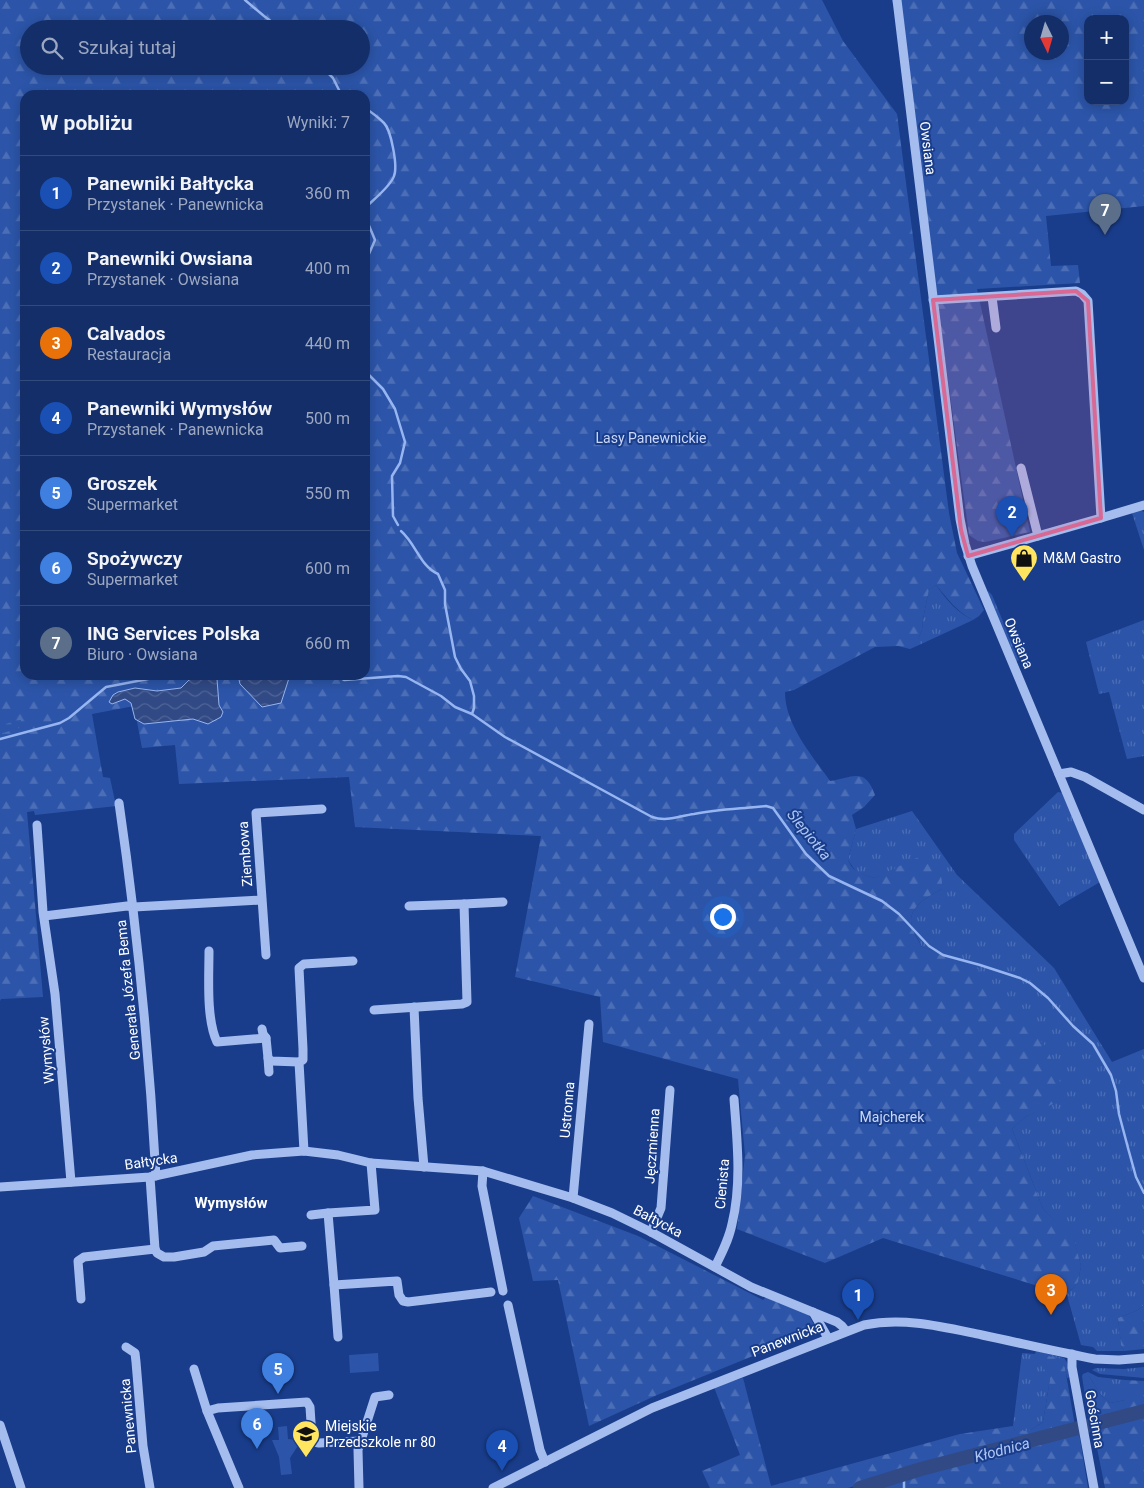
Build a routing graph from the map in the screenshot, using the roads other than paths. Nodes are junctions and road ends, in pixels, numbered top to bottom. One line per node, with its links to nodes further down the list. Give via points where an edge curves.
1 (897, 0): 3 (street, Owsiana)
2 (992, 296): 3 (street); 4 (street); 7 (street, via 1076,291 1088,301)
3 (933, 300): 9 (street, Owsiana, via 960,519)
4 (996, 328)
5 (1021, 468): 8 (street)
6 (1144, 506): 7 (street)
7 (1101, 518): 8 (street)
8 (1038, 536): 9 (street)
9 (968, 556): 10 (street, Owsiana)
10 (1059, 774): 13 (street, via 1071,772 1085,777); 24 (street, Owsiana)
11 (119, 803): 19 (street, Generała Józefa Bema)
12 (322, 809): 15 (street, Ziembowa, via 256,813)
13 (1144, 810)
14 (37, 825): 20 (street, Wymysłów)
15 (261, 900): 19 (street, Ziembowa); 22 (street, Ziembowa)
16 (503, 902): 17 (street)
17 (464, 904): 18 (street); 25 (street, via 466,1002)
18 (409, 906)
19 (134, 907): 20 (street); 37 (street, Generała Józefa Bema, via 149,1059)
20 (44, 916): 38 (street, Wymysłów)
21 (210, 951): 28 (street, via 208,982 212,1032 217,1042 264,1033)
22 (266, 955)
23 (353, 961): 29 (street, via 304,964 299,968 304,1060)
24 (1144, 978)
25 (414, 1007): 26 (street); 35 (street)
26 (374, 1010)
27 (589, 1024): 40 (street, Ustronna)
28 (268, 1058): 29 (street, via 271,1061); 30 (street)
29 (299, 1062): 33 (street)
30 (269, 1072)
31 (670, 1090): 43 (street, Jęczmienna, via 661,1208)
32 (734, 1099): 46 (street, Cienista, via 739,1156 735,1207 725,1247)
33 (304, 1152): 34 (street, Bałtycka, via 338,1155); 37 (street, Bałtycka, via 252,1155)
34 (371, 1163): 35 (street, Bałtycka); 41 (street, via 375,1210)
35 (424, 1167): 36 (street, Bałtycka)
36 (482, 1171): 40 (street, Bałtycka); 48 (street, via 482,1186)
37 (153, 1176): 38 (street, Bałtycka); 45 (street, Generała Józefa Bema)
38 (71, 1182): 39 (street, Bałtycka)
39 (0, 1187)
40 (573, 1198): 43 (street, Bałtycka)
41 (328, 1214): 42 (street); 47 (street)
42 (311, 1215)
43 (651, 1232): 46 (street, Bałtycka)
44 (302, 1246): 45 (street, via 280,1248 274,1240 214,1246 204,1252 174,1257 164,1257)
45 (155, 1249): 50 (street, via 84,1257 78,1261)
46 (715, 1267): 52 (street, Bałtycka, via 769,1295)
47 (334, 1285): 49 (street, via 397,1281 399,1295 408,1302); 54 (street)
48 (503, 1291)
49 (491, 1292)
50 (80, 1298)
51 (508, 1305): 64 (street)
52 (813, 1312): 53 (street, Bałtycka, via 840,1324); 55 (street)
53 (846, 1331): 55 (street, Panewnicka); 57 (street, Panewnicka, via 875,1323 914,1322)
54 (338, 1337)
55 (828, 1338): 64 (street, Panewnicka, via 652,1408)
56 (126, 1347): 66 (street, Panewnicka, via 135,1353)
57 (1072, 1354): 58 (street, Panewnicka, via 1110,1360); 70 (street, Gościnna)
58 (1144, 1358)
59 (194, 1369): 61 (street)
60 (389, 1395): 63 (street, via 375,1397)
61 (207, 1411): 63 (street, via 307,1402 314,1442); 67 (street)
62 (0, 1425): 65 (street)
63 (360, 1441): 68 (street)
64 (545, 1462): 69 (street, Panewnicka)
65 (21, 1488)
66 (150, 1488)
67 (239, 1488)
68 (359, 1488)
69 (493, 1488)
70 (1094, 1488)

